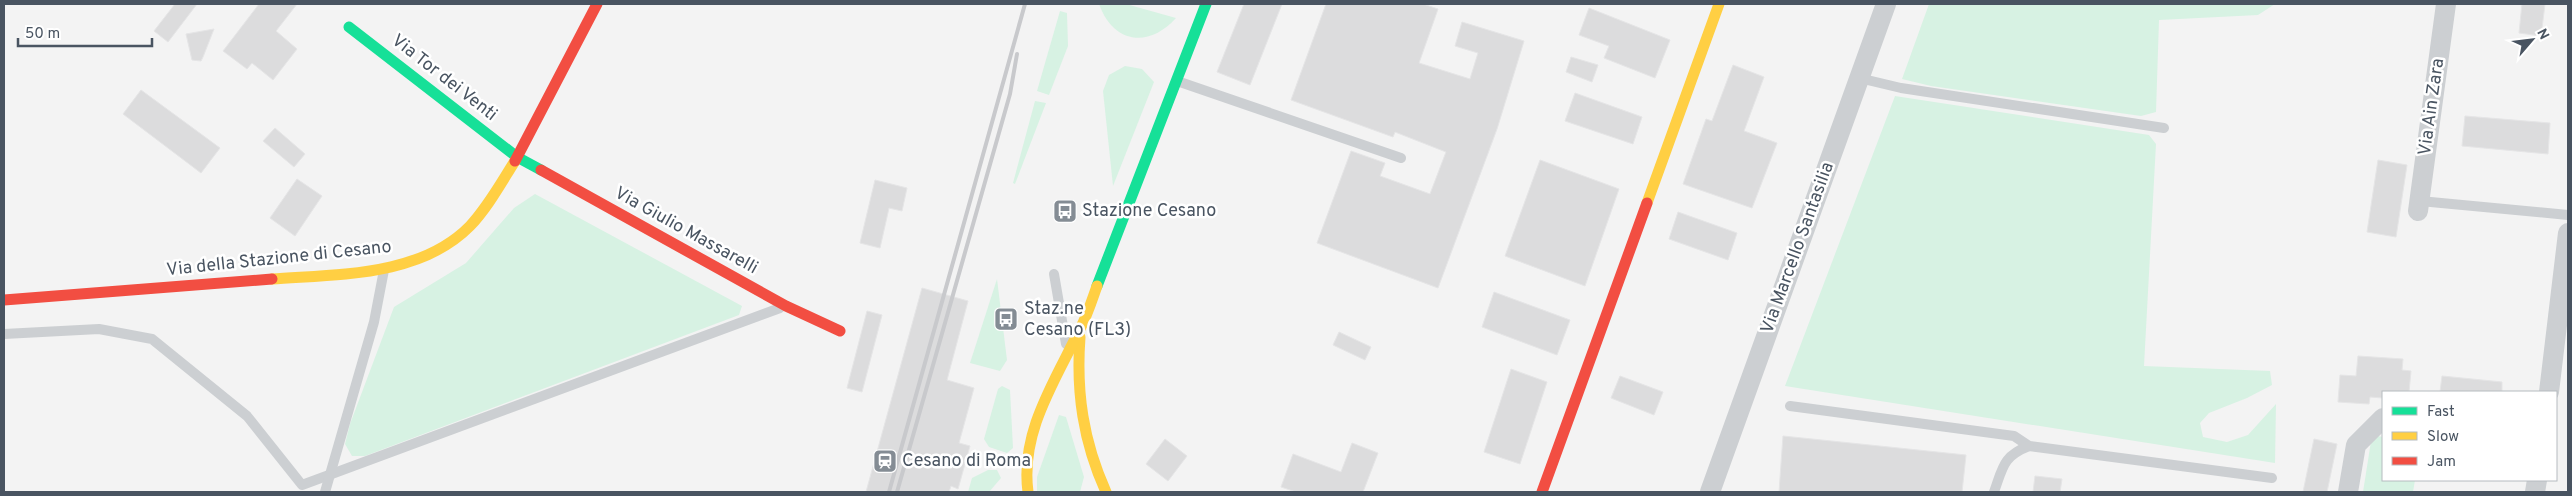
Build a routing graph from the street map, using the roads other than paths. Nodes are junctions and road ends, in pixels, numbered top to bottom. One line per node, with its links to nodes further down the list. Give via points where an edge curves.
1 (597, 4): 10 (street, Via della Stazione di Cesano, via 548,92)
2 (1206, 4): 8 (street)
3 (1719, 4): 34 (street)
4 (1886, 4): 7 (street, Via Marcello Santasilia)
5 (2446, 4): 12 (street, Via Ain Zara)
6 (349, 27): 10 (street, Via Tor dei Venti)
7 (1859, 78): 9 (lane, via 1901,88); 35 (street, Via Marcello Santasilia)
8 (1176, 81): 11 (lane); 19 (street)
9 (2164, 128)
10 (517, 158): 15 (street, Via della Stazione di Cesano, via 478,218 458,236 428,255); 18 (street, Via Giulio Massarelli)
11 (1400, 158)
12 (2419, 206): 13 (lane)
13 (2568, 215)
14 (2568, 232): 23 (street)
15 (384, 269): 17 (street, Via della Stazione di Cesano); 28 (lane, via 374,322)
16 (1054, 274): 22 (lane)
17 (4, 300)
18 (786, 306): 20 (street, Via Giulio Massarelli); 28 (lane)
19 (1081, 328): 22 (street); 27 (street, via 1077,396)
20 (840, 331)
21 (4, 334): 28 (lane, via 99,329 152,339 247,416 302,485)
22 (1067, 352): 32 (street, via 1050,385 1028,447 1025,470)
23 (2549, 391)
24 (1790, 406): 26 (lane, via 2014,436)
25 (2382, 419): 37 (street, via 2356,445)
26 (2029, 446): 29 (lane); 36 (lane, via 2014,452 2006,460)
27 (1094, 464): 30 (street); 33 (street)
28 (330, 474): 31 (lane)
29 (2272, 478)
30 (1090, 486)
31 (325, 492)
32 (1028, 492)
33 (1106, 492)
34 (1542, 492)
35 (1710, 492)
36 (1994, 492)
37 (2348, 492)

